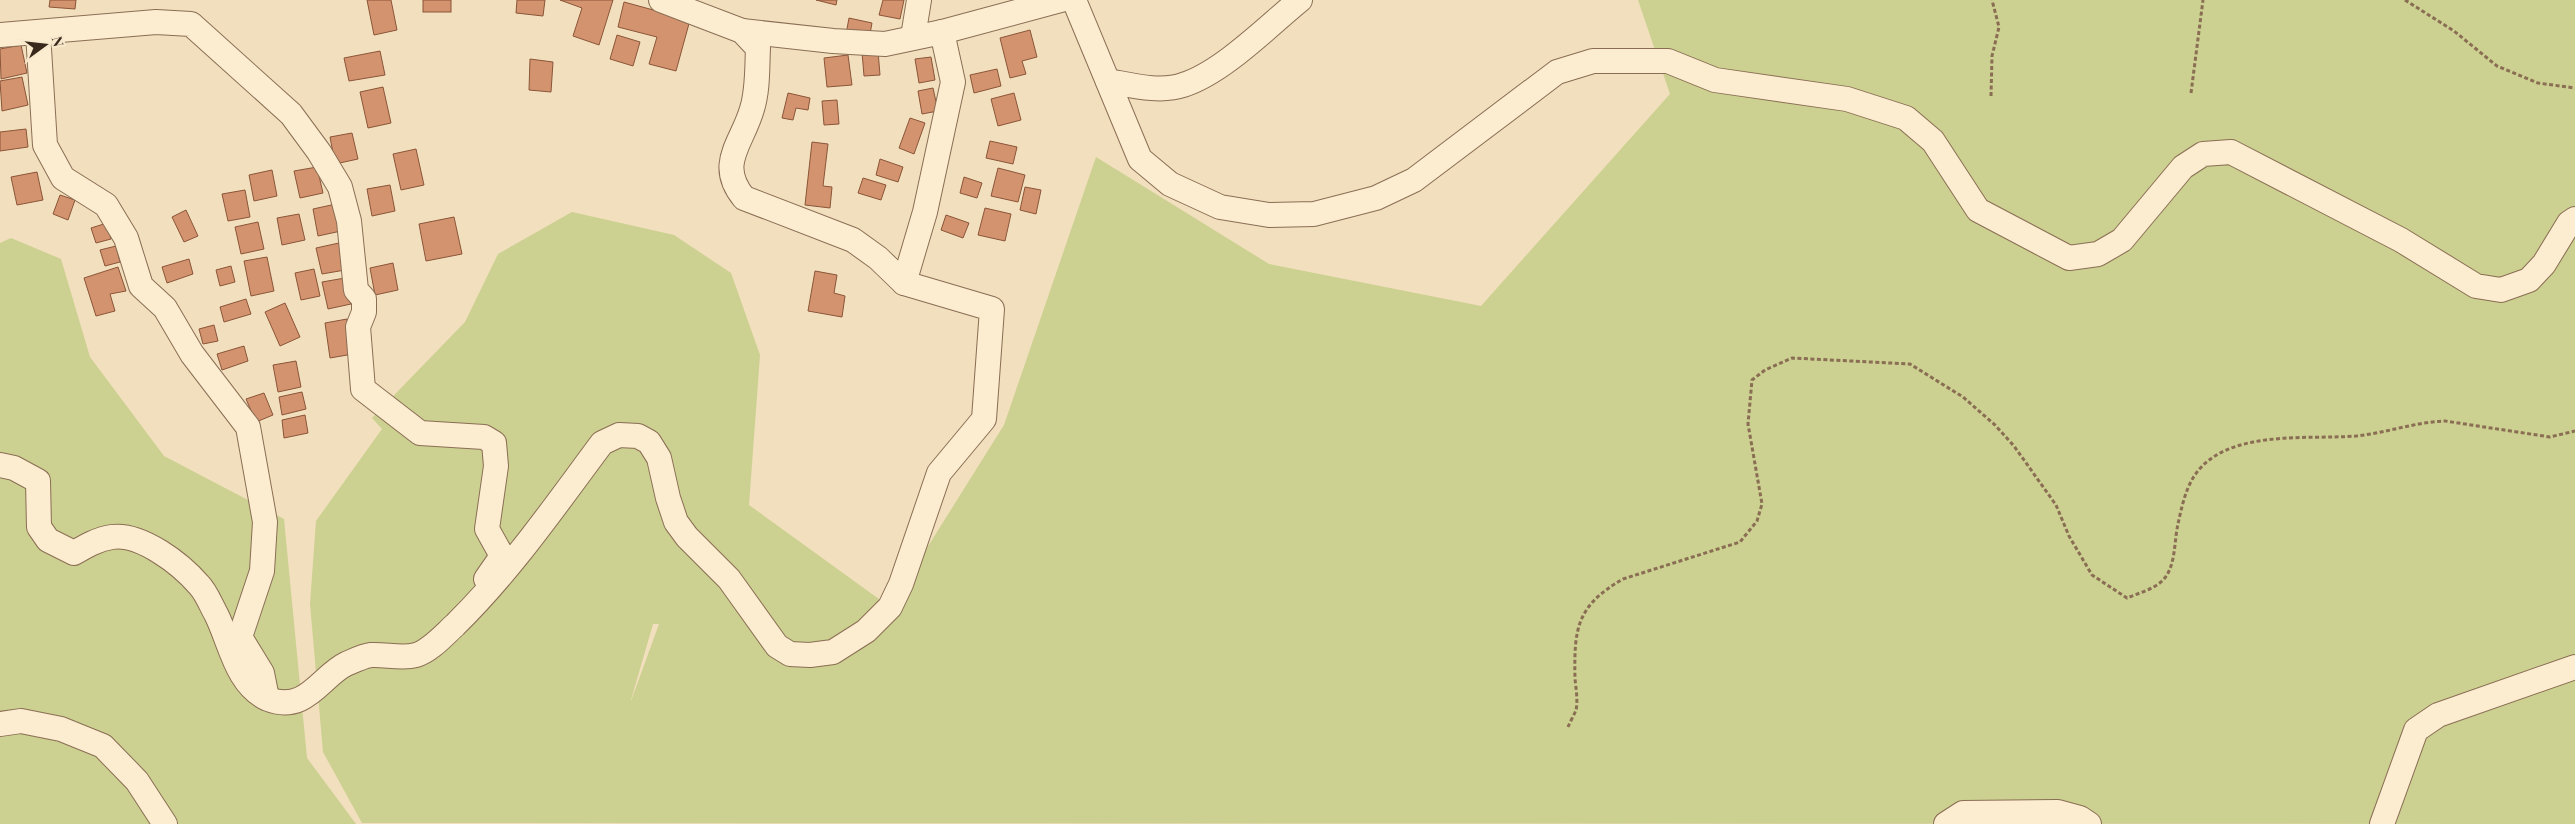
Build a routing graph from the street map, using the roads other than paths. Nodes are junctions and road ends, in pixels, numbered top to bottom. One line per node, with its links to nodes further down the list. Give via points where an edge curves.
1 (661, 0): 6 (street)
2 (919, 0): 10 (street)
3 (1060, 0): 7 (street)
4 (1074, 0): 11 (street)
5 (1300, 0): 11 (street, via 1211,73 1182,86 1145,88)
6 (742, 31): 10 (street, via 885,44); 13 (street, via 758,48 752,110 735,150 731,169 734,186 744,198 852,240 878,258)
7 (942, 32): 10 (street); 13 (street, via 953,82 925,212)
8 (38, 33): 9 (street); 15 (street, via 156,22 191,24 291,114 319,152 340,187 350,221 356,290 364,299 364,312 358,327 364,389 420,433 484,437 494,443 496,466 487,529 502,556); 17 (street, via 45,145 63,178 106,205 126,238 141,286 165,308 192,354 248,427 265,522 262,571 240,637 262,673)
9 (0, 35)
10 (913, 38)
11 (1108, 81): 12 (street, via 1140,160 1170,184 1220,206 1269,215 1314,214 1376,198 1414,180 1557,72 1593,61 1631,59 1668,61 1714,80 1847,98 1906,118 1933,141 1978,210 2069,258 2098,254 2122,240 2183,167 2203,154 2231,152 2401,240 2476,286 2501,290 2529,280)
12 (2575, 219)
13 (904, 283): 15 (street, via 992,309 984,419 939,473 890,608 866,631 834,652 790,654 777,646 729,579 676,522 659,458 649,442 638,436 620,435 602,443 525,548)
14 (0, 465): 17 (street, via 14,468 38,481 39,527 48,540 74,553 97,540 114,536 158,550 180,567 200,585 247,682)
15 (459, 620): 17 (street, via 416,655 369,655 344,665 305,697 283,702)
16 (2575, 667): 22 (street, via 2438,715 2416,730)
17 (267, 698)
18 (0, 724): 19 (street, via 21,721 62,729 104,746 137,781)
19 (165, 824)
20 (1946, 824): 21 (street, via 1963,814 2058,812)
21 (2089, 824)
22 (2382, 824)

